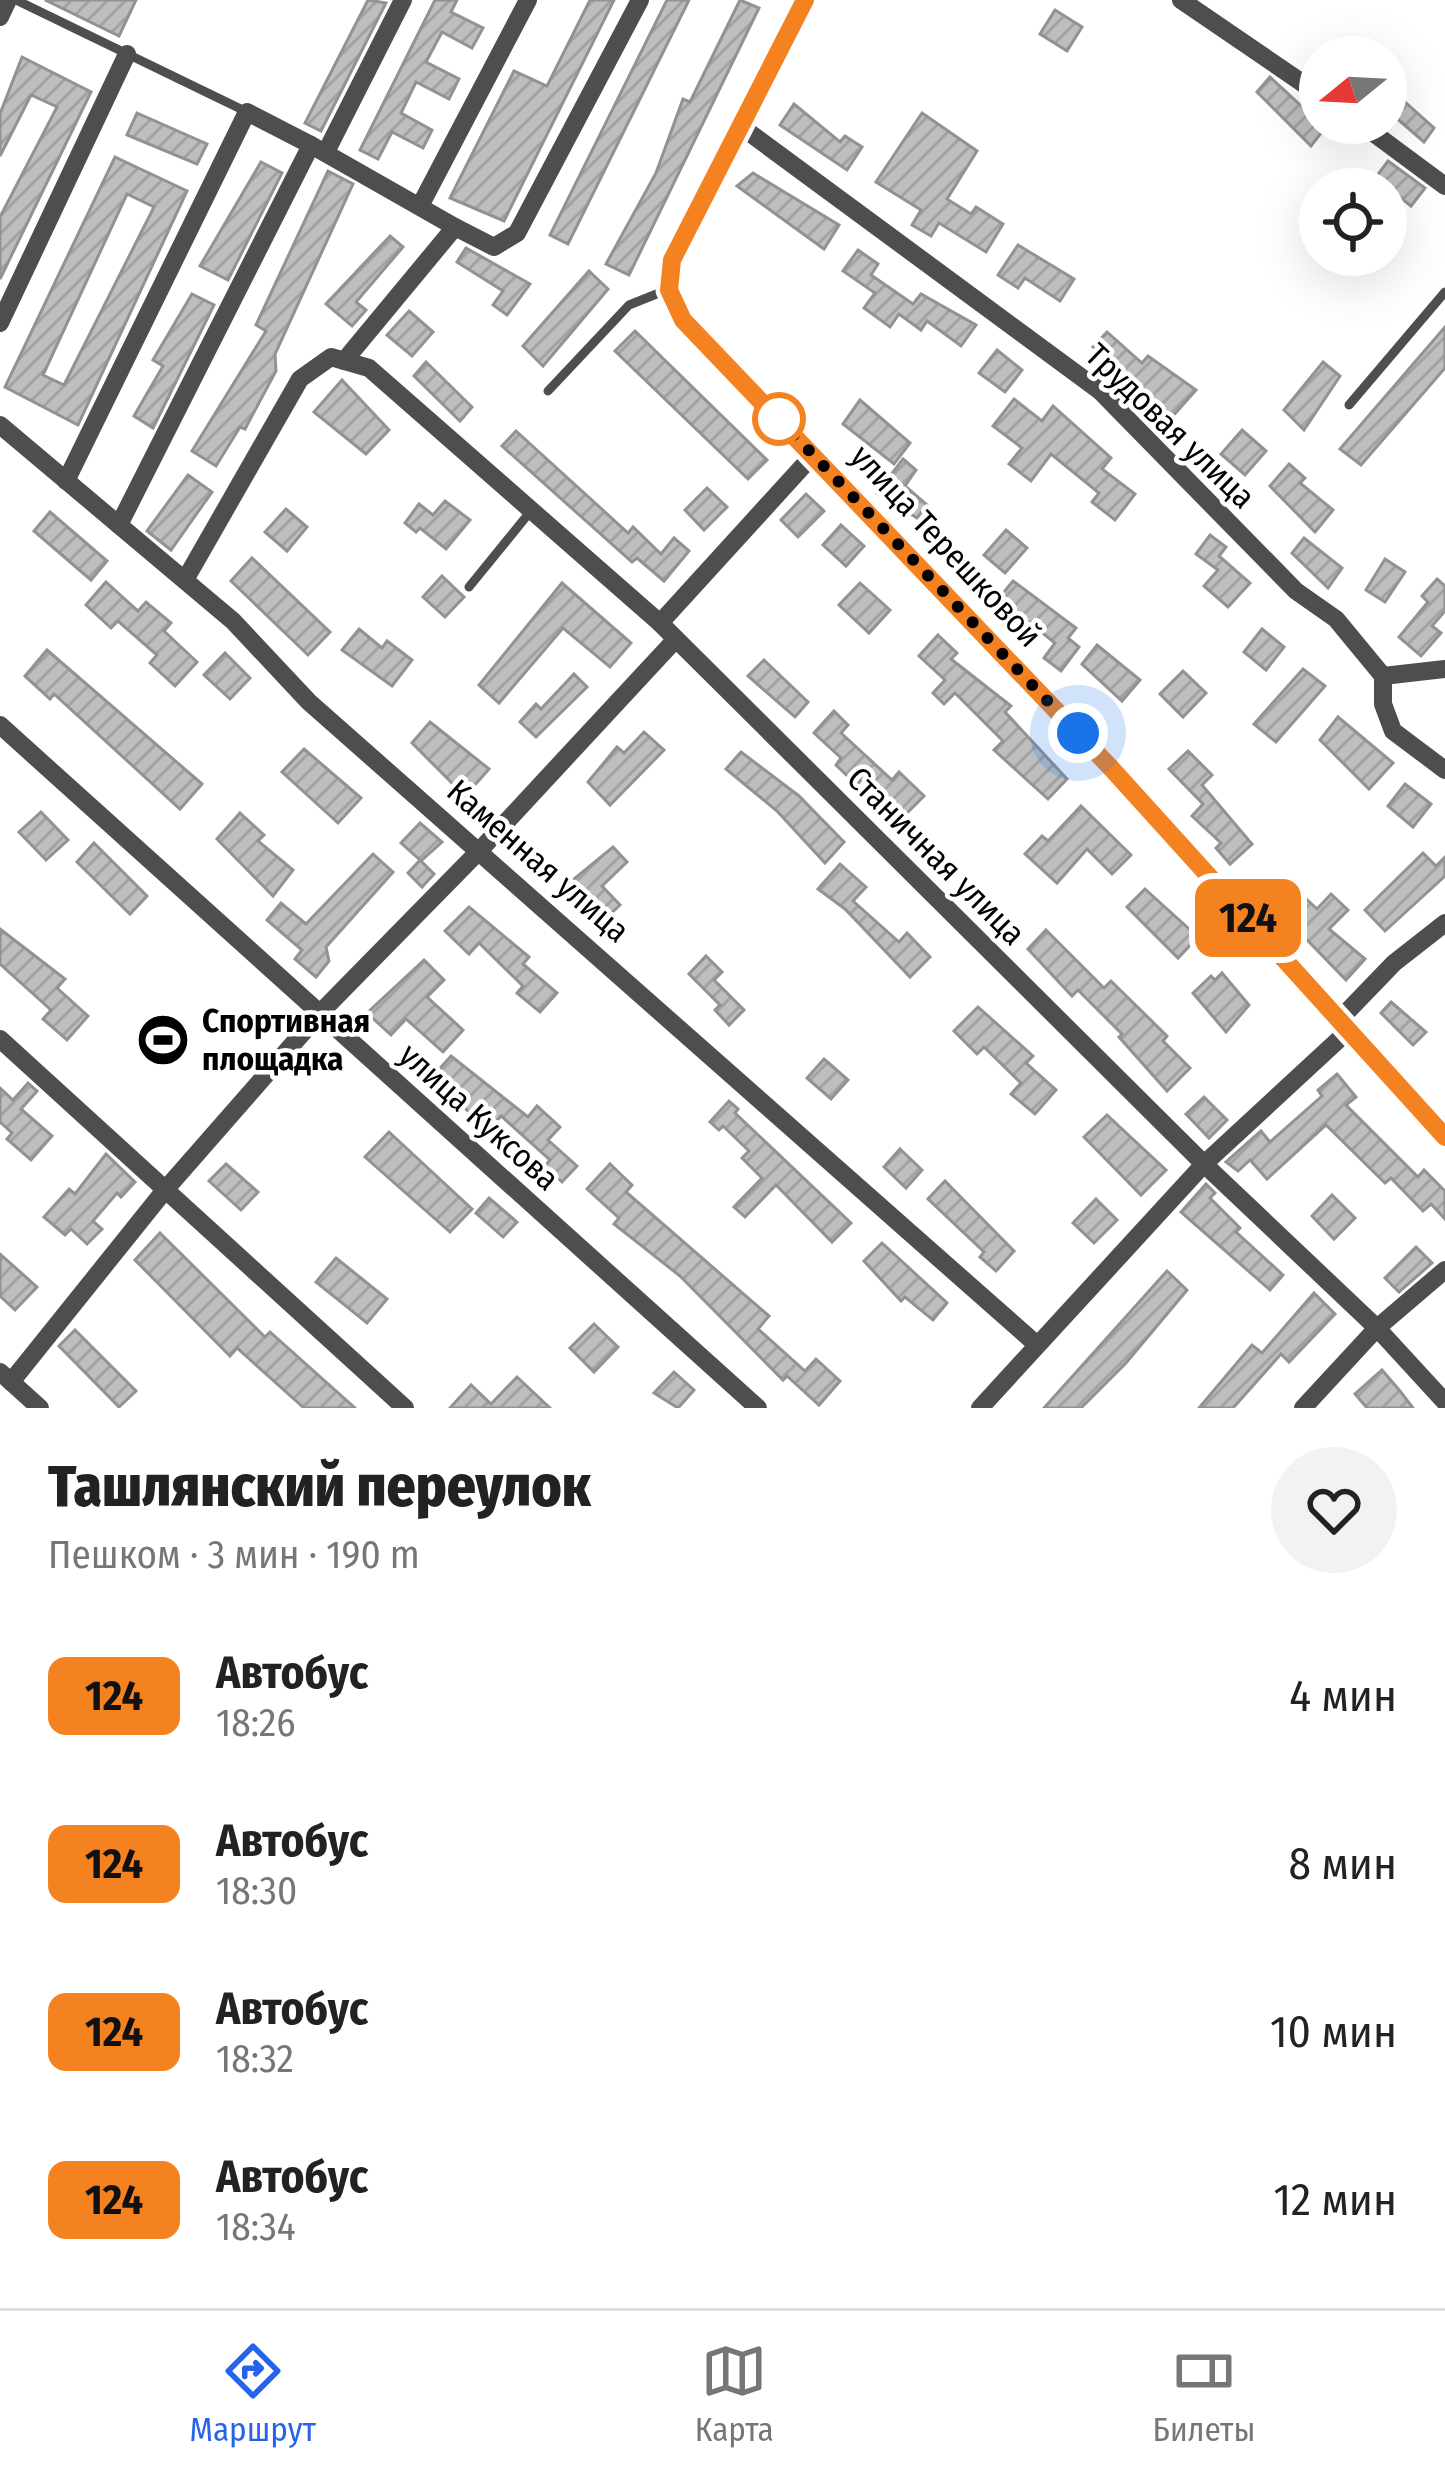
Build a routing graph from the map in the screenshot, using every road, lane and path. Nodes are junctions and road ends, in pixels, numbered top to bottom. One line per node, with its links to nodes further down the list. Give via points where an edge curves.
1 (12, 0): 7 (street); 8 (lane)
2 (403, 0): 13 (street)
3 (528, 0): 15 (street)
4 (640, 0): 16 (street, via 517,233 494,247)
5 (805, 0): 11 (street)
6 (1180, 0): 9 (street)
7 (0, 17)
8 (128, 55): 10 (lane); 19 (street)
9 (1299, 81)
10 (247, 112): 13 (street); 25 (street)
11 (740, 125): 17 (street, via 672,260); 33 (street, Трудовая улица, via 1100,391 1296,591 1336,620)
12 (1388, 144): 14 (street)
13 (319, 149): 15 (street); 27 (street)
14 (1445, 186)
15 (419, 206): 16 (street)
16 (455, 227): 20 (street)
17 (669, 290): 21 (lane, via 629,304); 24 (street, улица Терешковой, via 683,320)
18 (1445, 292): 22 (lane)
19 (0, 322)
20 (344, 361): 26 (street, Станичная улица, via 369,368); 28 (street, via 332,357 300,380)
21 (548, 392)
22 (1348, 405)
23 (0, 425): 25 (street, Каменная улица)
24 (814, 454): 30 (street); 39 (street, улица Терешковой)
25 (66, 481): 27 (street, Каменная улица)
26 (531, 511): 29 (lane); 30 (street, Станичная улица)
27 (119, 525): 28 (street, Каменная улица)
28 (185, 580): 36 (street, Каменная улица, via 309,702)
29 (469, 586)
30 (660, 623): 31 (street, Станичная улица)
31 (676, 639): 36 (street); 42 (street, Станичная улица)
32 (1445, 669): 33 (street)
33 (1383, 676): 35 (street, Трудовая улица, via 1394,731)
34 (0, 725): 38 (street, улица Куксова)
35 (1445, 770)
36 (481, 849): 38 (street); 46 (street, Каменная улица)
37 (1445, 923): 39 (street, via 1394,964)
38 (320, 1013): 43 (street); 51 (street, улица Куксова)
39 (1344, 1025): 41 (street, улица Терешковой); 42 (street)
40 (0, 1039): 43 (street)
41 (1445, 1136)
42 (1204, 1164): 45 (street, Станичная улица); 46 (street)
43 (165, 1190): 47 (street); 50 (street)
44 (1445, 1270): 45 (street)
45 (1376, 1328): 48 (street, Станичная улица); 53 (street)
46 (1036, 1344): 52 (street)
47 (5, 1377): 49 (street)
48 (1445, 1402)
49 (40, 1408)
50 (405, 1408)
51 (758, 1408)
52 (980, 1408)
53 (1303, 1408)

